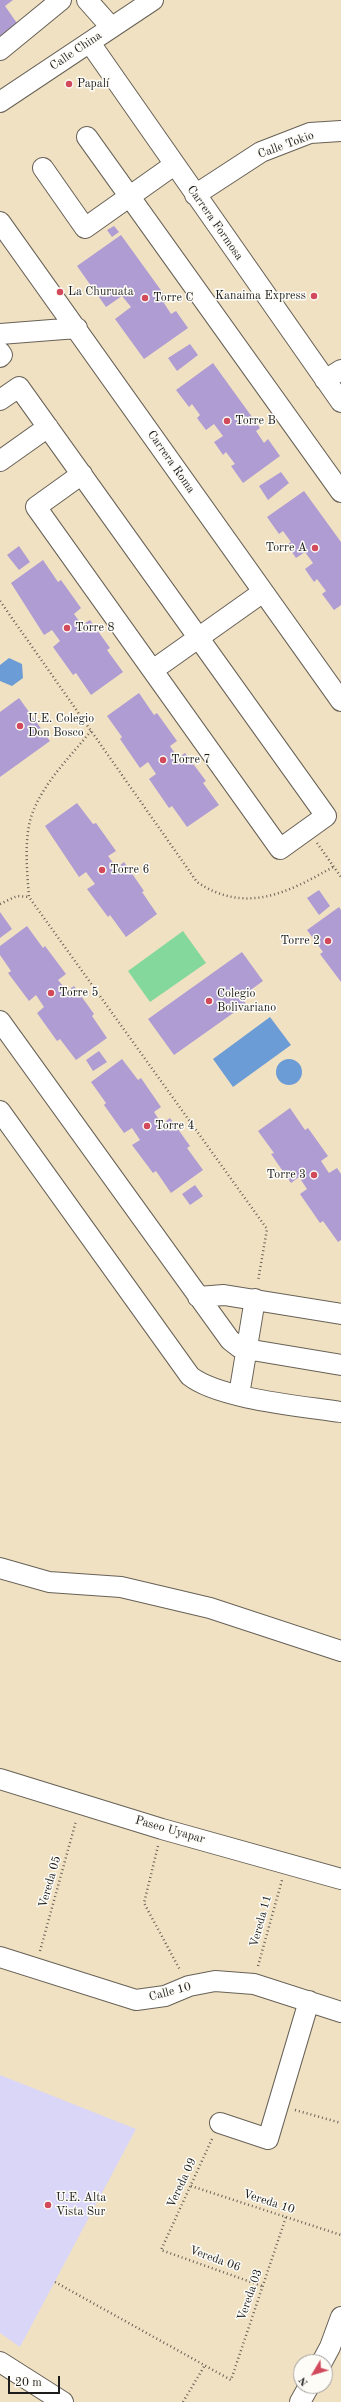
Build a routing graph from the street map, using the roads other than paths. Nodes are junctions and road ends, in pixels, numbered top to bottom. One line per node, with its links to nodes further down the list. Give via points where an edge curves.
1 (62, 0): 6 (street)
2 (87, 0): 4 (street)
3 (153, 0): 4 (street, Calle China)
4 (111, 27): 5 (street, Calle China)
5 (90, 42): 7 (street, Calle China); 10 (street, Carrera Formosa)
6 (0, 50)
7 (0, 102)
8 (341, 131): 12 (street, Calle Tokio, via 310,133 262,152)
9 (87, 137): 13 (street)
10 (174, 165): 12 (street, Carrera Formosa); 13 (street)
11 (43, 168): 13 (street, via 85,228)
12 (195, 194): 19 (street, Carrera Formosa)
13 (130, 196): 25 (street)
14 (0, 222): 15 (street, Carrera Roma)
15 (77, 328): 16 (street); 26 (street, Carrera Roma)
16 (0, 334)
17 (0, 352): 18 (street)
18 (0, 357)
19 (333, 375): 21 (street, Carrera Formosa)
20 (0, 400): 22 (street, via 19,386)
21 (341, 402)
22 (48, 427): 23 (street); 24 (street)
23 (0, 461)
24 (82, 474): 27 (street); 28 (street, via 36,507)
25 (341, 492)
26 (263, 592): 27 (street); 29 (street, Carrera Roma)
27 (199, 638): 28 (street); 28 (street, via 326,816 280,849)
28 (153, 670)
29 (341, 701)
30 (0, 1022): 32 (street)
31 (0, 1111): 37 (street, via 190,1376 206,1386)
32 (198, 1297): 33 (street, via 217,1294); 35 (street, via 230,1340)
33 (255, 1299): 34 (street); 35 (street)
34 (341, 1314)
35 (246, 1349): 36 (street); 37 (street)
36 (341, 1365)
37 (239, 1395): 38 (street)
38 (341, 1412)
39 (0, 1568): 40 (street, via 49,1582 121,1588 210,1608)
40 (341, 1651)
41 (0, 1779): 42 (street, Paseo Uyapar, via 162,1829)
42 (341, 1879)
43 (0, 1957): 44 (street, Calle 10, via 136,2000 165,1996 189,1986 215,1981 254,1984)
44 (309, 2001): 45 (street, Calle 10); 46 (street, via 268,2139)
45 (341, 2012)
46 (220, 2123)
47 (341, 2317): 48 (street)
48 (326, 2354)
49 (1, 2364): 50 (street)
50 (63, 2402)

